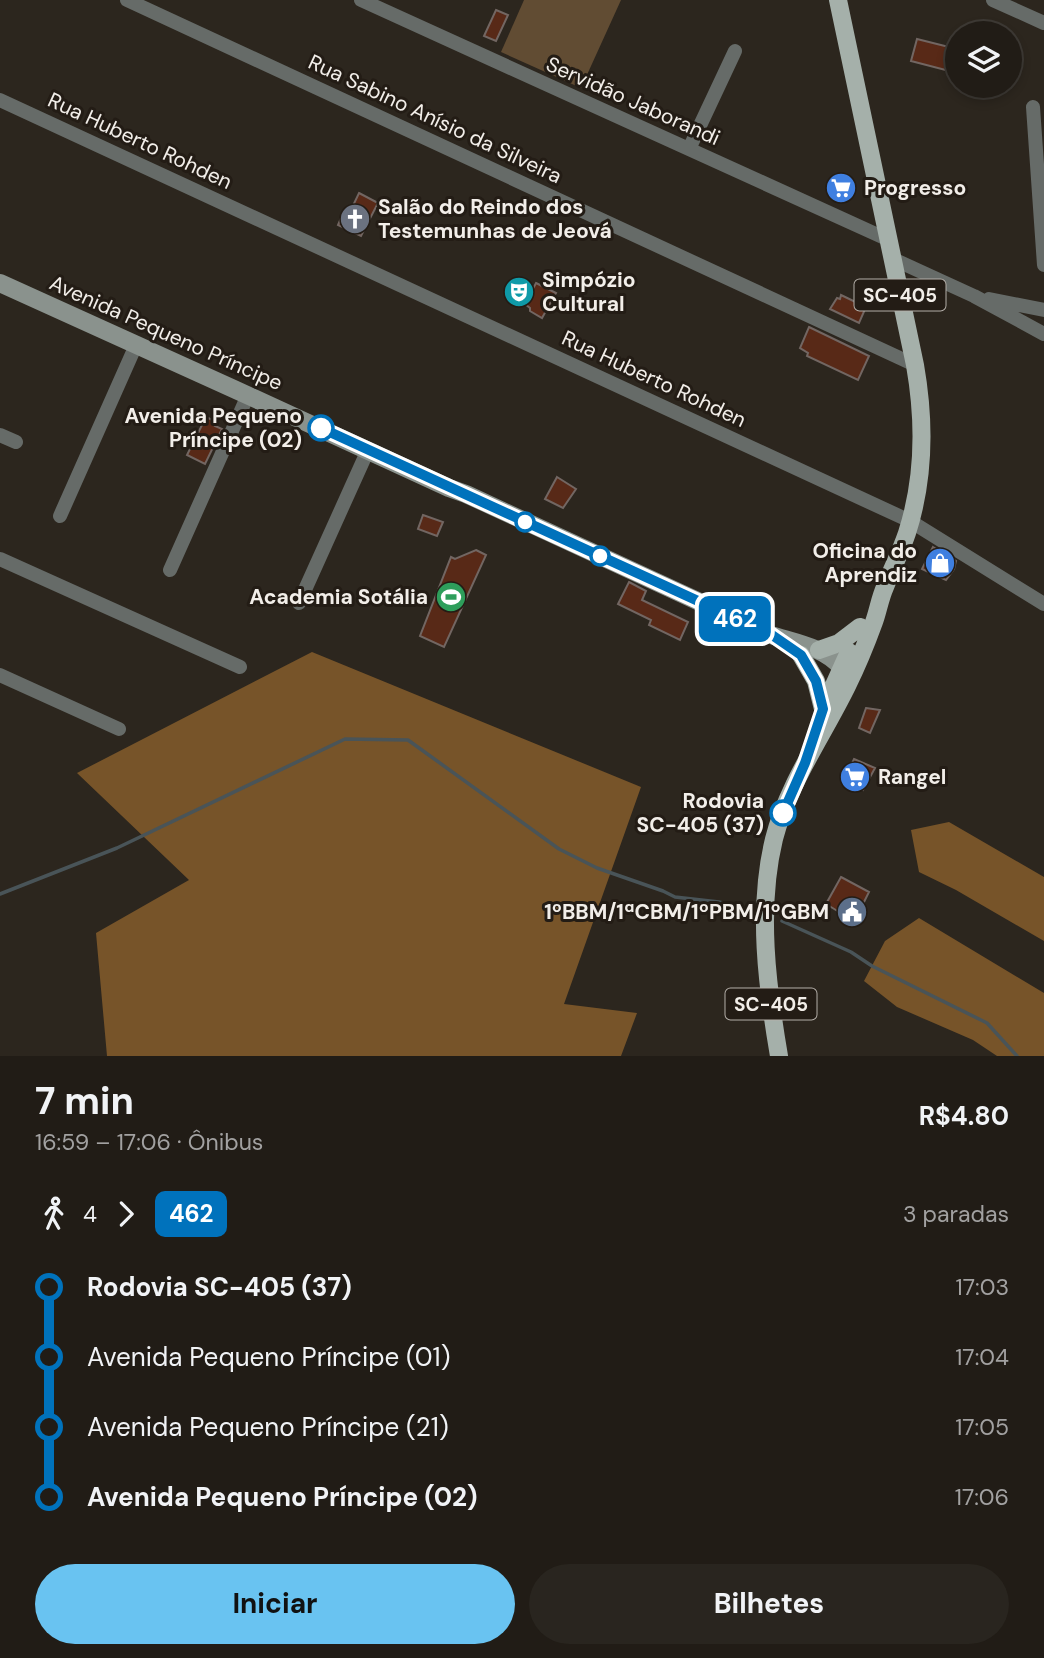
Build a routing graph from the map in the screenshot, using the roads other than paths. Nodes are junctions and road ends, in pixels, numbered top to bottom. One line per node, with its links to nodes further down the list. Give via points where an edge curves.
1 (127, 0): 18 (street, Rua Sabino Anísio da Silveira)
2 (361, 0): 9 (street, Servidão Jaborandi)
3 (838, 0): 10 (main road, SC-405)
4 (993, 0): 5 (street)
5 (1044, 23)
6 (734, 51): 9 (street)
7 (0, 100): 24 (street, Rua Huberto Rohden)
8 (1033, 107): 12 (street)
9 (689, 149): 10 (street, Servidão Jaborandi)
10 (889, 240): 11 (main road, SC-405)
11 (893, 259): 14 (street); 18 (main road, SC-405)
12 (1044, 265)
13 (0, 283): 17 (main road, Avenida Pequeno Príncipe)
14 (974, 296): 15 (street); 16 (street)
15 (1044, 310)
16 (1044, 334)
17 (136, 345): 19 (main road, Avenida Pequeno Príncipe); 23 (street)
18 (915, 365): 24 (main road, SC-405, via 922,445)
19 (248, 395): 22 (main road, Avenida Pequeno Príncipe); 26 (street)
20 (0, 435): 21 (street)
21 (16, 442)
22 (368, 450): 28 (street); 31 (main road, Avenida Pequeno Príncipe)
23 (60, 516)
24 (910, 521): 27 (main road, SC-405); 29 (street, Rua Huberto Rohden)
25 (0, 559): 32 (street)
26 (170, 570)
27 (884, 588): 30 (main road, SC-405); 33 (main road, SC-405, via 873,624)
28 (299, 603)
29 (1044, 604)
30 (860, 627): 31 (main road, via 839,643); 33 (main road, SC-405)
31 (810, 652): 33 (main road, Avenida Pequeno Príncipe, via 830,667); 35 (main road)
32 (240, 667)
33 (848, 670): 35 (main road, SC-405); 37 (main road, SC-405)
34 (0, 675): 36 (street)
35 (823, 709): 37 (main road, SC-405)
36 (119, 729)
37 (805, 763): 38 (main road, SC-405, via 777,829 766,894 769,990)
38 (779, 1056)

